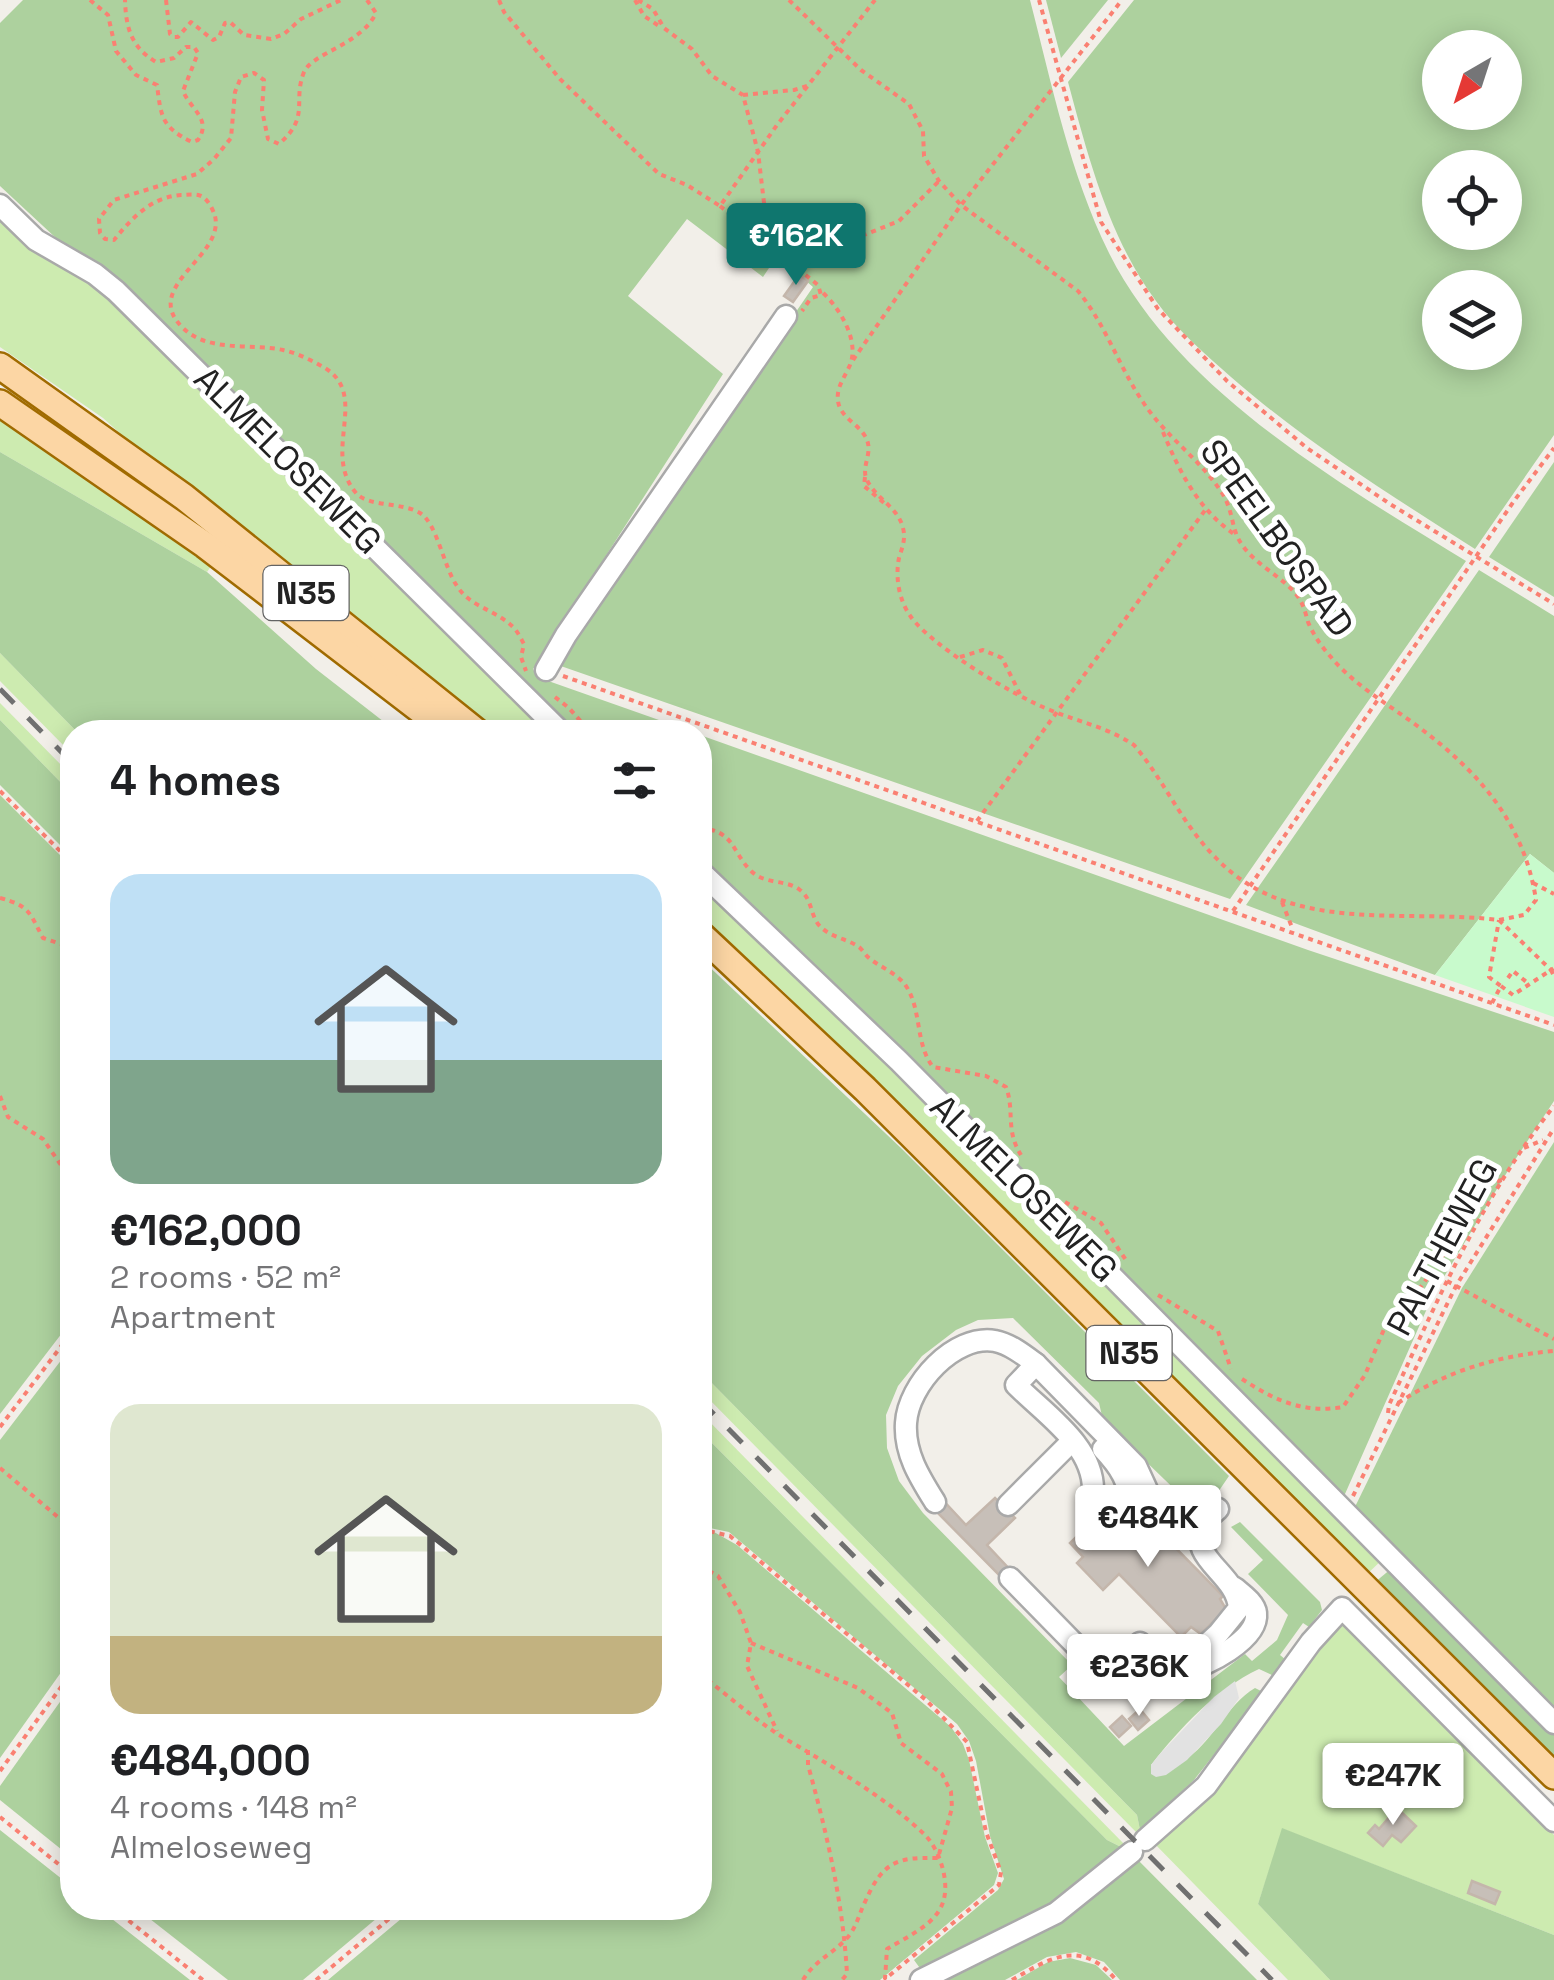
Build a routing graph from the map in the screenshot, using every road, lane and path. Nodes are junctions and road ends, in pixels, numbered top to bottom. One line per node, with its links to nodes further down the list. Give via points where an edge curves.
1 (90, 0): 2 (path, via 108,15 116,51 136,75 157,85 164,121 184,138 198,140 202,116 183,91 198,53 194,47 156,62 147,57 132,44)
2 (125, 0)
3 (166, 0): 4 (path, via 174,38 190,22 213,40 225,22 244,35 271,39)
4 (342, 0)
5 (367, 0): 36 (path, via 376,13 372,22 304,71 302,108 279,144 264,127 264,80 254,73 241,77 231,138 214,159 198,174 114,200 99,219 100,233 114,240 149,204 172,196 204,198 213,210 214,238 172,294 172,314 182,328 214,344 288,350 338,378 348,396 342,445 356,493 428,520 466,600 512,626 524,644 521,658)
6 (500, 0): 21 (path, via 560,79 630,148 659,174)
7 (637, 0): 12 (path, via 653,8); 12 (path, via 644,16)
8 (790, 0): 13 (path, SPEELBOSPAD)
9 (874, 0): 13 (path)
10 (1039, 0): 14 (path)
11 (1122, 0): 14 (path)
12 (667, 30): 16 (path, via 712,76)
13 (837, 46): 15 (path); 18 (path, SPEELBOSPAD, via 909,104)
14 (1060, 78): 20 (path); 33 (path, via 1101,222 1179,334 1307,448)
15 (808, 86): 16 (path); 17 (path)
16 (742, 95): 17 (path)
17 (758, 152): 21 (path); 22 (path)
18 (939, 182): 20 (path, SPEELBOSPAD); 23 (path, via 899,221 864,234 825,235)
19 (0, 205): 43 (street, ALMELOSEWEG, via 36,240 116,291)
20 (961, 205): 26 (path); 29 (path, SPEELBOSPAD, via 1078,292)
21 (720, 206): 22 (path)
22 (769, 246): 23 (path)
23 (789, 259): 24 (path)
24 (821, 291): 25 (path, via 798,318); 26 (path, via 844,321)
25 (786, 316): 36 (street)
26 (852, 360): 35 (path, via 838,402 870,448 866,476 899,516 903,602 922,630)
27 (0, 366): 42 (main road, N35, via 184,497)
28 (0, 403): 41 (main road, N35, via 205,545)
29 (1162, 428): 31 (path); 32 (path, SPEELBOSPAD, via 1221,492)
30 (1554, 448): 33 (path)
31 (1206, 509): 32 (path); 40 (path)
32 (1237, 536): 39 (path, SPEELBOSPAD, via 1295,592 1328,654)
33 (1477, 557): 34 (path); 39 (path)
34 (1554, 604)
35 (960, 658): 38 (path); 38 (path, via 982,650 1002,658)
36 (537, 672): 45 (path)
37 (549, 693): 44 (path)
38 (1020, 694): 40 (path)
39 (1379, 700): 52 (path, SPEELBOSPAD, via 1449,752 1488,792 1516,829); 53 (path)
40 (1057, 712): 48 (path); 53 (path, via 1134,745 1213,856)
41 (433, 720)
42 (462, 720)
43 (549, 720)
44 (580, 720)
45 (679, 720)
46 (712, 731): 48 (path)
47 (0, 790): 50 (path)
48 (977, 821): 57 (path)
49 (712, 831): 73 (path, via 734,844 764,880 797,887 819,925 860,947 907,988 933,1067 986,1076 1006,1087 1009,1122)
50 (60, 852)
51 (712, 882): 94 (street, ALMELOSEWEG, via 899,1061)
52 (1533, 883): 54 (path); 58 (path, SPEELBOSPAD, via 1536,900 1524,915)
53 (1250, 886): 56 (path); 57 (path)
54 (1554, 894)
55 (0, 898): 60 (path, via 19,902 43,938)
56 (1282, 902): 58 (path, via 1332,914); 59 (path)
57 (1234, 911): 59 (path)
58 (1499, 920): 62 (path); 65 (path, via 1489,977)
59 (1294, 933): 66 (path)
60 (60, 944)
61 (712, 945): 106 (main road, ALMELOSEWEG / N35)
62 (1553, 971): 64 (path)
63 (1508, 978): 64 (path, via 1513,971)
64 (1530, 984): 65 (path, via 1513,996)
65 (1501, 986): 66 (path)
66 (1492, 1003): 67 (path)
67 (1554, 1025)
68 (0, 1096): 74 (path, via 8,1117 43,1139)
69 (1554, 1106): 72 (path, PALTHEWEG)
70 (1554, 1131): 71 (path, PALTHEWEG)
71 (1547, 1139): 72 (path); 80 (path, PALTHEWEG)
72 (1524, 1148): 75 (path, PALTHEWEG)
73 (1025, 1162)
74 (60, 1164)
75 (1505, 1180): 78 (path, PALTHEWEG); 79 (path, via 1467,1197 1448,1248 1409,1304 1387,1322 1343,1407 1304,1409 1253,1386 1231,1368 1218,1331)
76 (1064, 1201): 77 (path, via 1101,1222)
77 (1133, 1270)
78 (1447, 1281): 80 (path); 86 (path, PALTHEWEG, via 1388,1404)
79 (1145, 1286)
80 (1456, 1286): 81 (path); 85 (path, PALTHEWEG)
81 (1554, 1339)
82 (60, 1348): 87 (path)
83 (1554, 1351): 85 (path, via 1470,1366)
84 (1032, 1368): 88 (street, via 1016,1385); 91 (street, via 1016,1350 995,1341 971,1342 911,1395 908,1448); 93 (street, via 1114,1460); 98 (street, via 1136,1466 1152,1501 1173,1525 1192,1528 1210,1516 1198,1534 1202,1550 1234,1586 1239,1603 1236,1614 1173,1675 1140,1643 1106,1676)
85 (1394, 1406): 86 (path, PALTHEWEG)
86 (1388, 1418): 94 (path, PALTHEWEG)
87 (0, 1427)
88 (1072, 1441): 90 (street, via 1093,1471); 92 (street)
89 (0, 1468): 95 (path)
90 (1092, 1491)
91 (936, 1502)
92 (1008, 1504)
93 (1130, 1507)
94 (1345, 1513): 102 (street, ALMELOSEWEG)
95 (60, 1519)
96 (712, 1532): 118 (path, via 730,1536 967,1742 986,1832 1002,1872 999,1885)
97 (712, 1573): 99 (path, via 740,1612)
98 (1010, 1578)
99 (751, 1644): 103 (path, via 748,1666); 109 (path, via 858,1688 892,1713 901,1743 942,1774 951,1792)
100 (712, 1683): 103 (path)
101 (60, 1688): 105 (path)
102 (1554, 1723)
103 (778, 1734): 104 (path)
104 (808, 1750): 109 (path, via 927,1837); 113 (path)
105 (0, 1771)
106 (1554, 1776)
107 (0, 1817): 110 (path)
108 (1554, 1820): 119 (street, via 1342,1608 1206,1786 1056,1913)
109 (938, 1858): 113 (path, via 892,1862); 118 (path, via 941,1908 888,1949)
110 (60, 1865)
111 (128, 1920): 114 (path)
112 (388, 1920): 115 (path)
113 (845, 1940): 116 (path); 117 (path)
114 (203, 1980)
115 (316, 1980)
116 (803, 1980)
117 (842, 1980)
118 (884, 1980)
119 (921, 1980)
120 (1012, 1980): 121 (path, via 1071,1954 1104,1967)
121 (1116, 1980)

